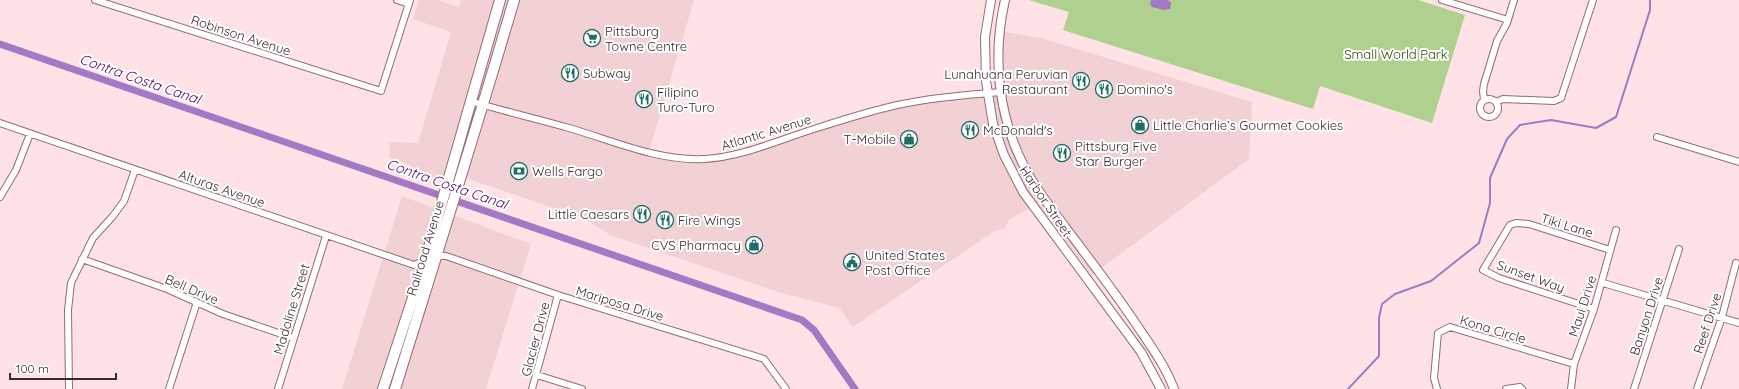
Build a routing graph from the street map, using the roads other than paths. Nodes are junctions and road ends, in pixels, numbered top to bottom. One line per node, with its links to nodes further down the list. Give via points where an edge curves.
1 (94, 0): 11 (street, Robinson Avenue, via 381,91)
2 (397, 0): 11 (street)
3 (500, 0): 17 (highway, Railroad Avenue)
4 (514, 0): 19 (highway, Railroad Avenue)
5 (991, 0): 15 (street, Harbor Street, via 985,37)
6 (1005, 0): 14 (street, Harbor Street, via 999,45)
7 (1442, 0): 12 (street)
8 (1467, 0): 12 (street)
9 (1514, 0): 13 (street)
10 (1593, 0): 18 (street, via 1561,98 1554,101 1504,99)
11 (409, 2)
12 (1465, 7): 13 (street)
13 (1508, 20): 16 (street, via 1497,41 1484,84)
14 (1000, 92): 15 (street, Atlantic Avenue); 25 (street, Harbor Street, via 1015,146)
15 (987, 93): 19 (street, Atlantic Avenue, via 894,106 736,154 709,159 674,158 654,154); 27 (street, Harbor Street, via 1002,151)
16 (1484, 100): 18 (street); 18 (street, via 1480,108 1486,117 1492,117 1497,113)
17 (470, 101): 19 (street, Atlantic Avenue); 34 (highway, Railroad Avenue)
18 (1496, 102)
19 (483, 105): 32 (highway, Railroad Avenue)
20 (0, 123): 21 (street, Alturas Avenue)
21 (30, 134): 24 (street, Alturas Avenue); 26 (street, via 16,170)
22 (1658, 137): 23 (street)
23 (1739, 162)
24 (135, 170): 29 (street, Alturas Avenue); 33 (street, via 124,201 93,238)
25 (1039, 192): 27 (street); 57 (street, Harbor Street, via 1128,311 1163,365)
26 (0, 197)
27 (1029, 200): 56 (street, Harbor Street, via 1141,352)
28 (1616, 230): 31 (street, Maui Drive)
29 (326, 236): 34 (street, Alturas Avenue, via 414,265); 44 (street, Madoline Street)
30 (1679, 249): 39 (street, Banyon Drive)
31 (1610, 250): 36 (street, Tiki Lane, via 1529,224 1516,223 1510,225); 37 (street, Maui Drive)
32 (436, 256): 34 (street, Alturas Avenue); 38 (street, Mariposa Drive, via 446,256); 52 (highway, Railroad Avenue)
33 (82, 259): 40 (street, Bell Drive); 48 (street, via 71,284 68,310)
34 (425, 261): 51 (highway, Railroad Avenue)
35 (1736, 263): 42 (street, Reef Drive)
36 (1483, 270): 41 (street, Sunset Way, via 1498,278)
37 (1603, 283): 39 (street); 41 (street, Maui Drive)
38 (558, 295): 46 (street, Glacier Drive); 55 (street, Mariposa Drive, via 764,359)
39 (1663, 301): 42 (street); 61 (street, Banyon Drive)
40 (197, 302): 44 (street, Bell Drive, via 223,314); 49 (street)
41 (1594, 309): 45 (street, Maui Drive)
42 (1722, 317): 43 (street); 62 (street, Reef Drive)
43 (1739, 323)
44 (293, 338): 50 (street, Madoline Street)
45 (1574, 364): 58 (street, Kona Circle, via 1450,327 1438,333 1434,378); 60 (street, Maui Drive)
46 (537, 375): 53 (street, Glacier Drive); 54 (street)
47 (1521, 388): 59 (street)
48 (69, 389)
49 (169, 389)
50 (278, 389)
51 (383, 389)
52 (395, 389)
53 (532, 389)
54 (582, 389)
55 (786, 389)
56 (1161, 389)
57 (1174, 389)
58 (1437, 389)
59 (1506, 389)
60 (1571, 389)
61 (1634, 389)
62 (1697, 389)

